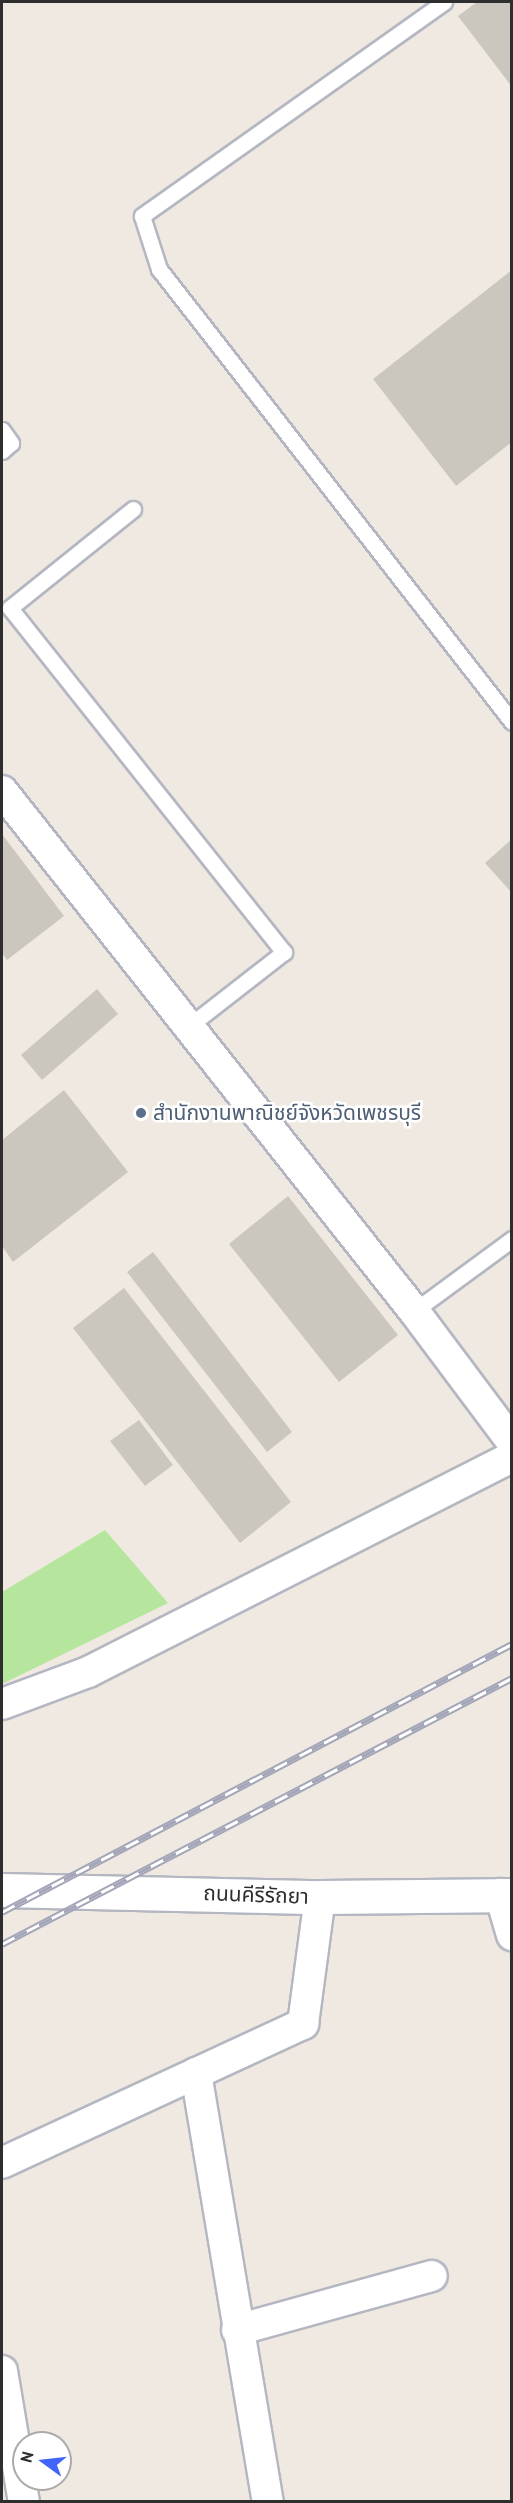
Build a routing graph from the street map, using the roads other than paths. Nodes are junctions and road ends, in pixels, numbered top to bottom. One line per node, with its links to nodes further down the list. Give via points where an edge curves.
1 (444, 2): 5 (lane, via 142,216 159,269)
2 (2, 430): 3 (lane, via 11,443)
3 (2, 451)
4 (133, 509): 7 (lane, via 10,608 284,952)
5 (512, 722)
6 (2, 791): 7 (street)
7 (189, 1026): 9 (street)
8 (512, 1239): 9 (lane)
9 (414, 1311): 10 (street)
10 (512, 1442)
11 (512, 1457): 12 (street, via 88,1672)
12 (2, 1704)
13 (2, 1890): 15 (street, ถนนคีรีรัถยา)
14 (506, 1894): 15 (street, ถนนคีรีรัถยา); 16 (street)
15 (320, 1897): 17 (street, via 303,2024)
16 (512, 1935)
17 (196, 2073): 18 (street); 20 (street)
18 (2, 2163)
19 (432, 2276): 20 (street)
20 (237, 2330): 23 (street)
21 (2, 2371): 22 (street)
22 (24, 2502)
23 (268, 2502)

